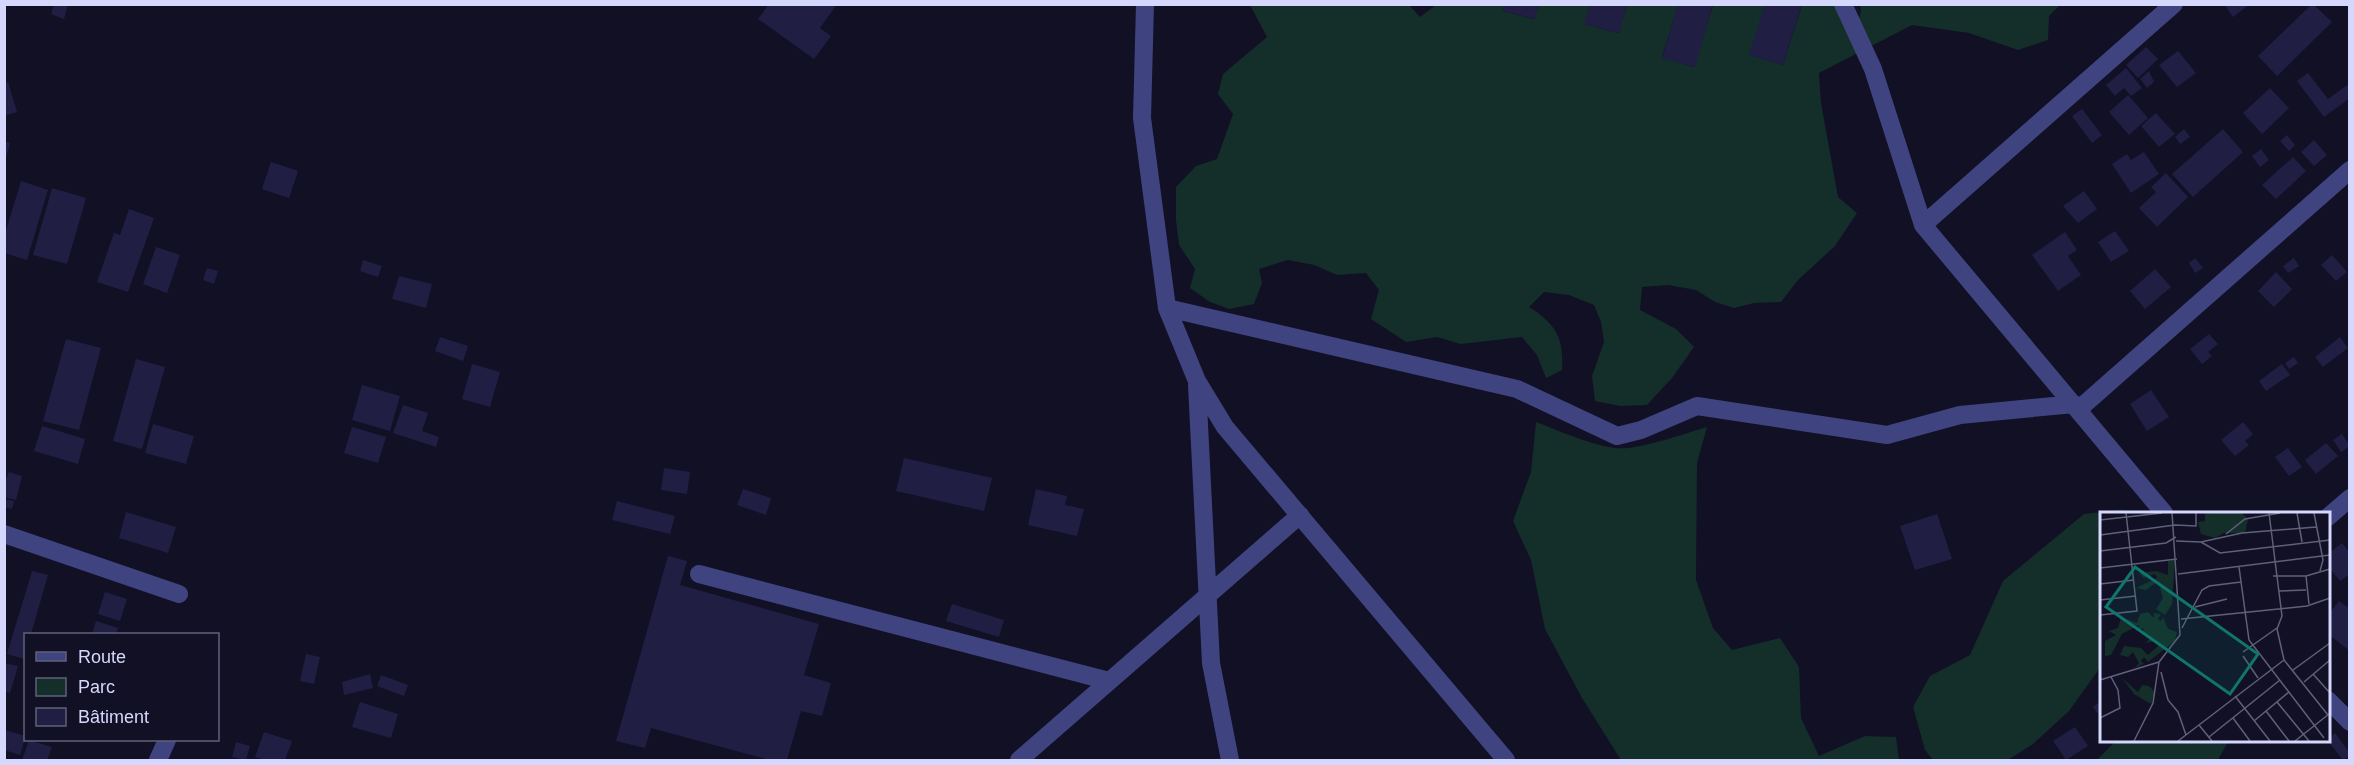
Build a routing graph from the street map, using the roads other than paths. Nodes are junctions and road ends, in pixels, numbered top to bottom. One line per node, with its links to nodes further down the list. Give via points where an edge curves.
1 (1145, 4): 6 (street, via 1142,118)
2 (1843, 4): 5 (street, via 1873,69)
3 (2174, 4): 5 (street)
4 (2349, 170): 8 (street)
5 (1923, 225): 8 (street)
6 (1167, 308): 7 (street); 8 (street, via 1517,389 1617,436 1697,406 1887,435 1960,415)
7 (1197, 381): 11 (street, via 1225,428); 16 (street)
8 (2076, 407): 10 (street)
9 (2349, 498): 12 (street)
10 (2163, 512)
11 (1300, 515): 16 (street); 24 (street)
12 (2330, 515)
13 (4, 534): 15 (street)
14 (699, 574): 17 (street)
15 (179, 594)
16 (1208, 594): 17 (street); 23 (street, via 1211,663)
17 (1109, 681): 22 (street)
18 (2330, 702): 19 (street)
19 (2349, 723)
20 (167, 741): 21 (street)
21 (158, 760)
22 (1019, 760)
23 (1230, 760)
24 (1506, 760)

